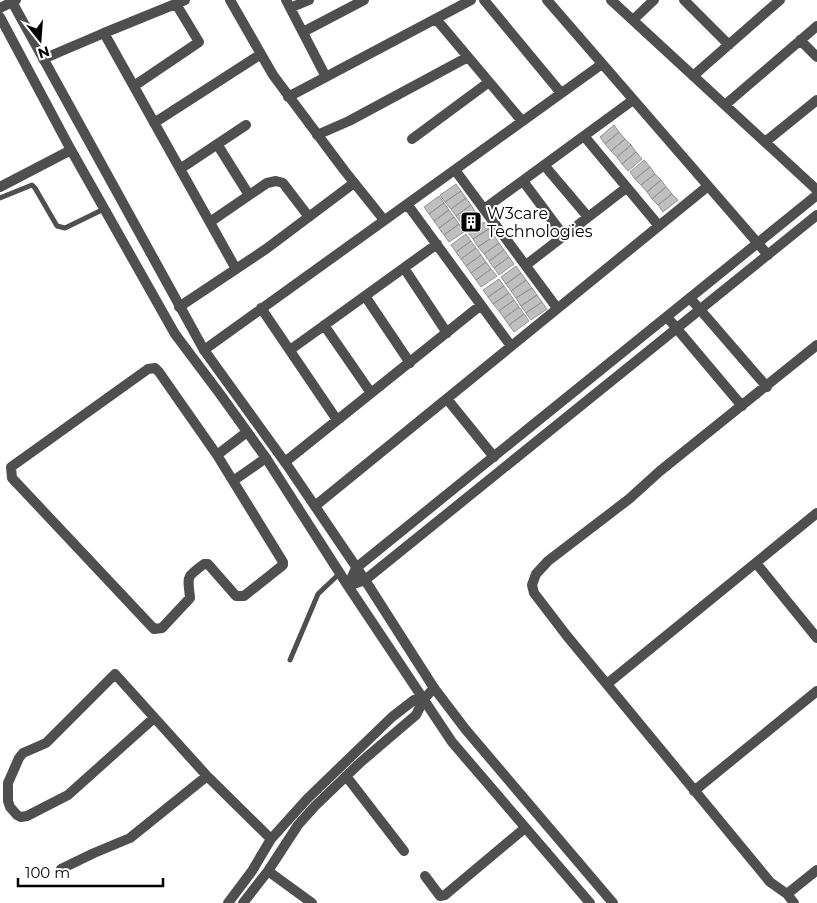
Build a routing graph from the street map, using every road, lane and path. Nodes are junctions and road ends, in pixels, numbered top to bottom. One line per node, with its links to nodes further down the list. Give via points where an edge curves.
1 (230, 0): 23 (street)
2 (309, 0): 13 (street)
3 (364, 0): 19 (street)
4 (471, 0): 16 (street)
5 (484, 0): 32 (street)
6 (547, 0): 27 (street)
7 (611, 0): 17 (street)
8 (654, 0): 17 (street)
9 (684, 0): 22 (street)
10 (13, 1): 14 (street); 26 (street)
11 (180, 2): 20 (street); 31 (street, via 199,42)
12 (774, 2): 22 (street)
13 (288, 4): 19 (street)
14 (0, 8)
15 (0, 17): 45 (street)
16 (436, 19): 24 (street); 29 (street)
17 (633, 20): 28 (street)
18 (817, 26): 21 (street)
19 (303, 32): 29 (street)
20 (104, 33): 26 (street); 31 (street)
21 (800, 40): 25 (street); 36 (street)
22 (729, 44): 28 (street)
23 (261, 54): 33 (street); 38 (street)
24 (468, 57): 30 (street); 40 (street)
25 (817, 57)
26 (43, 60): 77 (street)
27 (602, 64): 32 (street); 34 (street)
28 (693, 76): 36 (street)
29 (326, 77): 33 (street)
30 (489, 82): 37 (street); 42 (street)
31 (134, 86): 38 (street)
32 (561, 93): 37 (street)
33 (288, 97): 40 (street)
34 (633, 100): 41 (street); 51 (street)
35 (817, 100): 43 (street)
36 (724, 105): 43 (street)
37 (522, 121): 48 (street)
38 (154, 123): 47 (street)
39 (246, 125): 44 (street)
40 (317, 135): 50 (street)
41 (584, 136): 46 (street); 53 (street)
42 (412, 139)
43 (765, 142): 54 (street)
44 (217, 144): 47 (street); 55 (street)
45 (71, 150): 52 (street); 59 (street)
46 (544, 165): 49 (street); 63 (street)
47 (180, 169): 65 (street)
48 (454, 170): 58 (street); 60 (street)
49 (523, 181): 60 (street); 67 (street)
50 (354, 183): 62 (street); 64 (street)
51 (708, 186): 66 (street); 68 (street)
52 (0, 187)
53 (626, 188): 63 (street); 66 (street)
54 (817, 190)
55 (249, 195): 62 (street, via 267,183 283,183); 65 (street)
56 (817, 195): 68 (street)
57 (0, 198): 59 (lane, via 32,184 60,228)
58 (407, 204): 64 (street); 69 (street)
59 (104, 209): 95 (street, via 175,334)
60 (484, 210): 71 (street)
61 (817, 215): 70 (street)
62 (308, 217): 73 (street)
63 (588, 217): 67 (street)
64 (384, 220): 78 (street)
65 (210, 222): 73 (street)
66 (659, 226): 79 (street)
67 (564, 236): 71 (street)
68 (758, 243): 70 (street); 75 (street)
69 (437, 244): 72 (street); 76 (street)
70 (768, 255): 80 (street)
71 (526, 265): 79 (street)
72 (404, 268): 74 (street); 84 (street)
73 (236, 269): 77 (street)
74 (365, 296): 82 (street); 89 (street)
75 (690, 298): 80 (street); 81 (street)
76 (481, 305): 84 (street); 86 (street)
77 (179, 307): 87 (street)
78 (262, 308): 87 (street); 88 (street)
79 (557, 308): 86 (street)
80 (700, 309): 83 (street); 90 (street)
81 (667, 316): 83 (street); 97 (street)
82 (324, 325): 88 (street); 91 (street)
83 (677, 328): 93 (street); 106 (street)
84 (447, 333): 89 (street)
85 (817, 345): 90 (street)
86 (511, 346): 92 (street)
87 (204, 350): 99 (street)
88 (290, 350): 94 (street)
89 (410, 363): 91 (street)
90 (767, 387): 93 (street)
91 (372, 393): 94 (street)
92 (446, 399): 97 (street); 101 (street)
93 (742, 406): 110 (street, via 536,574 532,585 534,593)
94 (337, 420): 99 (street)
95 (247, 432): 96 (street); 98 (street)
96 (217, 455): 100 (street); 100 (street, via 155,368 148,369 11,467 10,472 12,478 154,629 162,628 190,598 188,578 204,564 208,564 240,597 283,566)
97 (494, 457): 104 (street)
98 (266, 458): 100 (street); 105 (street)
99 (285, 462): 101 (street)
100 (233, 481)
101 (314, 506): 104 (street)
102 (817, 513): 103 (street)
103 (756, 563): 108 (street); 110 (street)
104 (356, 568): 106 (street); 107 (street)
105 (340, 574): 107 (street); 109 (lane, via 318,594)
106 (365, 580): 107 (street); 111 (street)
107 (348, 586): 113 (street)
108 (817, 638)
109 (290, 660)
110 (607, 684): 117 (street)
111 (434, 688): 113 (street); 130 (street)
112 (817, 691): 117 (street)
113 (424, 699): 116 (street, via 416,715); 118 (street, via 452,742); 119 (street, via 414,700 392,717 333,772)
114 (154, 718): 114 (street, via 115,674 46,743 23,753 8,783 10,807 17,815 27,816 68,795); 115 (street)
115 (207, 776): 119 (street); 121 (street, via 130,838)
116 (346, 776): 120 (street); 123 (street, via 298,825)
117 (694, 791): 125 (street, via 770,882)
118 (525, 828): 124 (street, via 445,895 440,896); 129 (street)
119 (271, 839): 126 (street)
120 (404, 851)
121 (61, 869)
122 (817, 870): 125 (street)
123 (268, 871): 127 (street); 128 (street)
124 (425, 876)
125 (787, 894): 131 (street)
126 (228, 903)
127 (243, 903)
128 (312, 903)
129 (590, 903)
130 (613, 903)
131 (794, 903)

